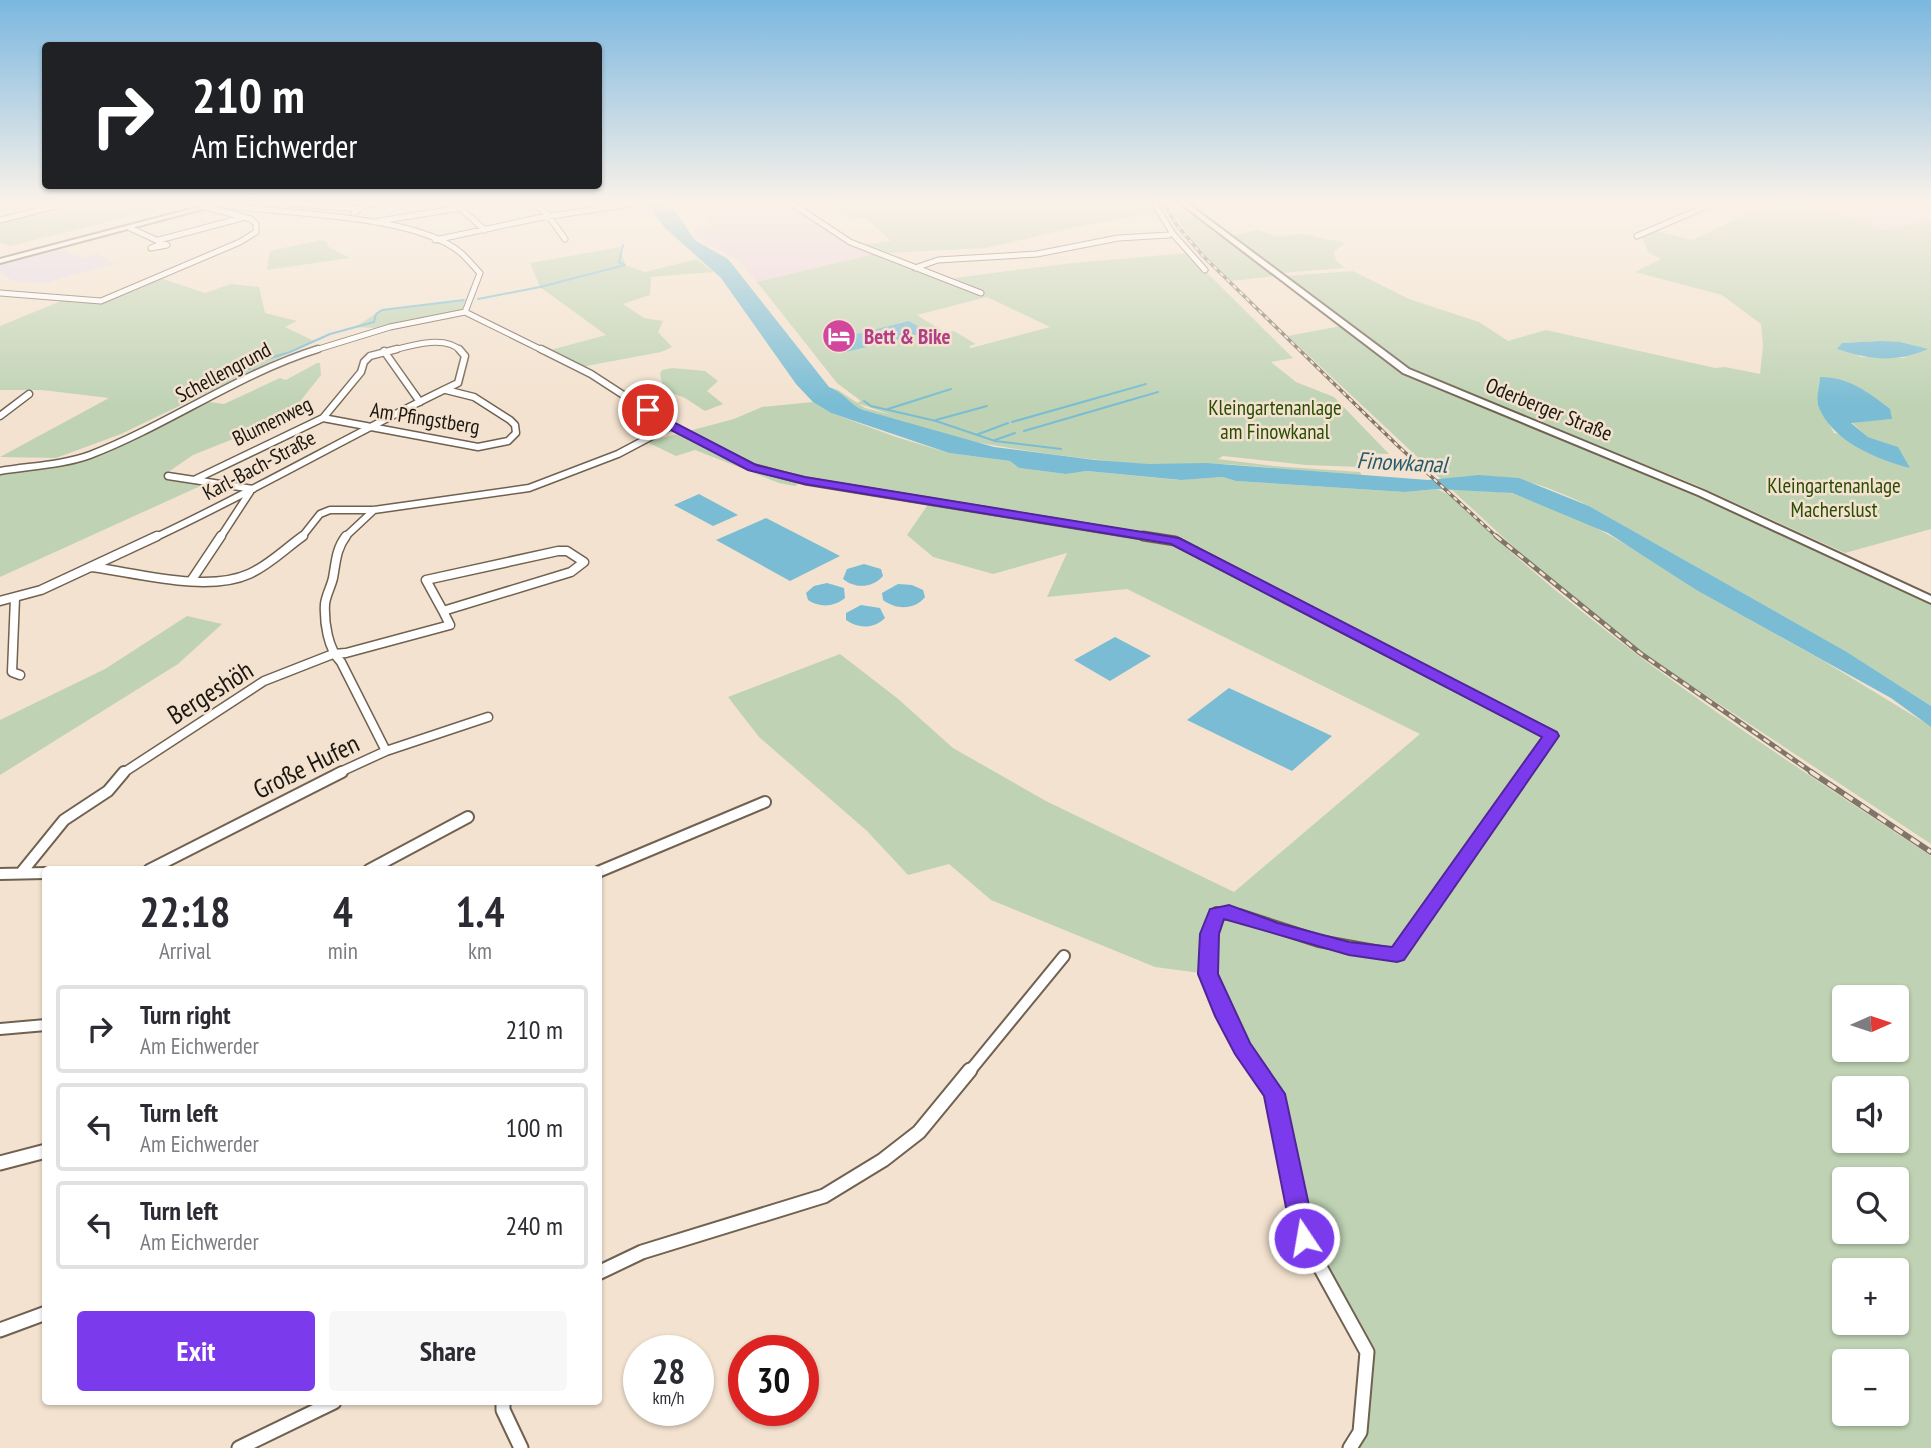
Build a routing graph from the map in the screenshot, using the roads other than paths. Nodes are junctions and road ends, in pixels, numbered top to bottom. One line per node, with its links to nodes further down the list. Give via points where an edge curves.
1 (174, 271): 5 (street, via 101,302)
2 (478, 271): 7 (street)
3 (924, 271): 6 (street)
4 (1273, 271): 24 (main road, Oderberger Straße, via 1406,371 1700,492)
5 (0, 293)
6 (981, 293)
7 (465, 312): 15 (street, via 591,374); 16 (street, Schellengrund, via 379,330 280,361 180,415 88,456)
8 (384, 351): 9 (street, via 437,342 457,346 465,356 458,383); 11 (street); 13 (street, Blumenweg, via 366,358 361,372)
9 (446, 390): 11 (street, Karl-Bach-Straße); 14 (street, Am Pfingstberg, via 474,397 510,420 516,433 508,441 478,447)
10 (29, 394): 12 (street)
11 (420, 401): 14 (street, Karl-Bach-Straße)
12 (0, 416)
13 (323, 418): 14 (street, Am Pfingstberg); 18 (street, Blumenweg)
14 (368, 426): 19 (street, Karl-Bach-Straße)
15 (671, 426): 20 (street, via 548,483); 51 (street, via 752,467 805,481 1175,541 1551,736 1397,955 1349,948 1229,912 1217,913 1209,934 1208,974 1225,1016 1275,1094 1304,1238 1367,1352 1360,1432)
16 (0, 471)
17 (167, 476): 18 (street, Blumenweg)
18 (197, 479): 19 (street, Blumenweg)
19 (252, 491): 21 (street, Karl-Bach-Straße); 22 (street)
20 (374, 510): 22 (street, via 344,508 320,514 304,535 253,573 217,582); 27 (street, via 344,538 336,554 325,603)
21 (90, 567): 22 (street); 23 (street, Karl-Bach-Straße)
22 (191, 581)
23 (15, 598): 25 (street, Karl-Bach-Straße); 28 (street, via 12,672)
24 (1931, 600)
25 (0, 601)
26 (441, 612): 26 (street, via 571,572 584,562 567,551 558,551 426,580); 27 (street, Bergeshöh, via 450,625)
27 (333, 654): 30 (street); 36 (street, Bergeshöh, via 264,681 129,768 108,791 64,820)
28 (20, 675)
29 (488, 717): 30 (street, Große Hufen)
30 (386, 751): 33 (street, Große Hufen)
31 (765, 802): 35 (street)
32 (468, 817): 34 (street)
33 (157, 866)
34 (376, 866)
35 (602, 870)
36 (21, 873): 37 (street); 38 (street)
37 (42, 873)
38 (0, 874)
39 (1064, 956): 44 (street, via 919,1132 883,1160 824,1196 642,1252)
40 (42, 1025): 41 (street)
41 (0, 1028)
42 (42, 1152): 43 (street)
43 (0, 1163)
44 (602, 1271)
45 (42, 1314): 46 (street)
46 (0, 1330)
47 (328, 1405): 49 (street)
48 (503, 1405): 50 (street)
49 (239, 1448)
50 (521, 1448)
51 (1350, 1448)

